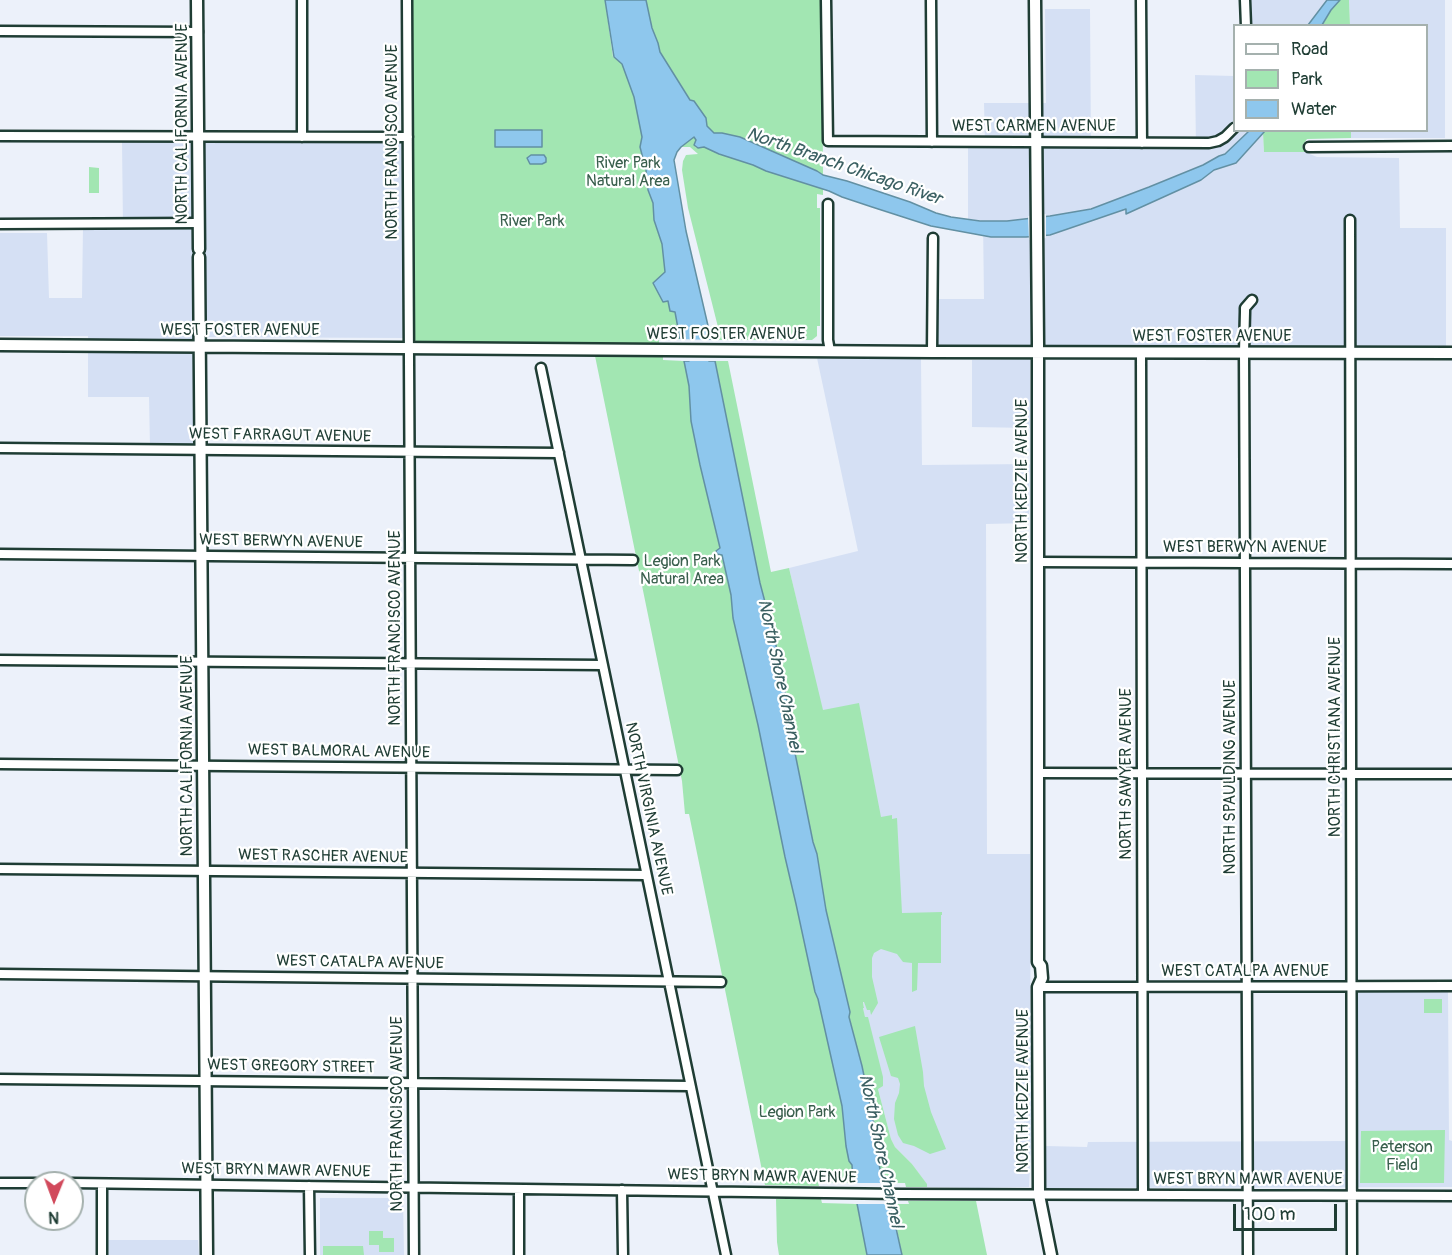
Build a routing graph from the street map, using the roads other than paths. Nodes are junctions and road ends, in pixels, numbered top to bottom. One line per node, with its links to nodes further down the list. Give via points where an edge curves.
1 (197, 0): 11 (main road, NORTH CALIFORNIA AVENUE)
2 (302, 0): 15 (street)
3 (407, 0): 16 (street, NORTH FRANCISCO AVENUE)
4 (826, 0): 17 (street, WEST CARMEN AVENUE, via 828,141)
5 (931, 0): 17 (street)
6 (1035, 0): 18 (main road, NORTH KEDZIE AVENUE)
7 (1141, 0): 19 (street)
8 (1245, 0): 9 (street)
9 (1246, 24)
10 (0, 31): 11 (street)
11 (198, 32): 14 (main road, NORTH CALIFORNIA AVENUE)
12 (1233, 129): 19 (street, WEST CARMEN AVENUE, via 1218,141)
13 (0, 136): 14 (street)
14 (198, 137): 15 (street); 24 (main road, NORTH CALIFORNIA AVENUE)
15 (302, 137): 16 (street)
16 (408, 137): 30 (street, NORTH FRANCISCO AVENUE)
17 (932, 142): 18 (street, WEST CARMEN AVENUE)
18 (1036, 142): 19 (street, WEST CARMEN AVENUE); 33 (main road, NORTH KEDZIE AVENUE)
19 (1142, 143)
20 (1452, 146): 21 (street)
21 (1309, 147)
22 (828, 204): 31 (street)
23 (1350, 220): 36 (street, NORTH CHRISTIANA AVENUE)
24 (199, 223): 25 (street); 29 (main road, NORTH CALIFORNIA AVENUE)
25 (0, 224)
26 (933, 238): 32 (street)
27 (1252, 300): 35 (street, NORTH SPAULDING AVENUE, via 1245,308)
28 (0, 345): 29 (main road, WEST FOSTER AVENUE)
29 (201, 346): 30 (main road, WEST FOSTER AVENUE); 40 (main road, NORTH CALIFORNIA AVENUE)
30 (409, 347): 31 (main road, WEST FOSTER AVENUE); 41 (street, NORTH FRANCISCO AVENUE)
31 (830, 351): 32 (main road, WEST FOSTER AVENUE)
32 (933, 352): 33 (main road, WEST FOSTER AVENUE)
33 (1038, 352): 34 (main road, WEST FOSTER AVENUE); 48 (main road, NORTH KEDZIE AVENUE)
34 (1141, 352): 35 (main road, WEST FOSTER AVENUE); 49 (street, NORTH SAWYER AVENUE)
35 (1244, 352): 36 (main road, WEST FOSTER AVENUE); 50 (street, NORTH SPAULDING AVENUE)
36 (1350, 352): 37 (main road, WEST FOSTER AVENUE); 51 (street, NORTH CHRISTIANA AVENUE)
37 (1452, 353)
38 (541, 368): 42 (street, NORTH VIRGINIA AVENUE)
39 (0, 448): 40 (street, WEST FARRAGUT AVENUE)
40 (201, 450): 41 (street, WEST FARRAGUT AVENUE); 44 (main road, NORTH CALIFORNIA AVENUE)
41 (410, 452): 42 (street, WEST FARRAGUT AVENUE); 45 (street, NORTH FRANCISCO AVENUE)
42 (559, 453): 46 (street, NORTH VIRGINIA AVENUE)
43 (0, 554): 44 (street, WEST BERWYN AVENUE)
44 (202, 556): 45 (street, WEST BERWYN AVENUE); 54 (main road, NORTH CALIFORNIA AVENUE)
45 (410, 558): 46 (street, WEST BERWYN AVENUE); 55 (street, NORTH FRANCISCO AVENUE)
46 (582, 560): 47 (street, WEST BERWYN AVENUE); 56 (street, NORTH VIRGINIA AVENUE)
47 (633, 560)
48 (1038, 562): 49 (street, WEST BERWYN AVENUE); 62 (main road, NORTH KEDZIE AVENUE)
49 (1141, 563): 50 (street, WEST BERWYN AVENUE); 63 (street, NORTH SAWYER AVENUE)
50 (1245, 563): 51 (street, WEST BERWYN AVENUE); 64 (street, NORTH SPAULDING AVENUE)
51 (1351, 564): 52 (street, WEST BERWYN AVENUE); 65 (street, NORTH CHRISTIANA AVENUE)
52 (1452, 564)
53 (0, 660): 54 (street)
54 (203, 661): 55 (street); 58 (main road, NORTH CALIFORNIA AVENUE)
55 (411, 664): 56 (street); 59 (street, NORTH FRANCISCO AVENUE)
56 (602, 665): 60 (street, NORTH VIRGINIA AVENUE)
57 (0, 764): 58 (street, WEST BALMORAL AVENUE)
58 (204, 766): 59 (street, WEST BALMORAL AVENUE); 68 (main road, NORTH CALIFORNIA AVENUE)
59 (411, 768): 60 (street, WEST BALMORAL AVENUE); 69 (street, NORTH FRANCISCO AVENUE)
60 (625, 770): 61 (street, WEST BALMORAL AVENUE); 70 (street, NORTH VIRGINIA AVENUE)
61 (677, 770)
62 (1038, 773): 63 (street); 78 (main road, NORTH KEDZIE AVENUE, via 1038,962 1034,978)
63 (1142, 773): 64 (street); 79 (street, NORTH SAWYER AVENUE)
64 (1246, 774): 65 (street); 80 (street, NORTH SPAULDING AVENUE)
65 (1351, 774): 66 (street); 76 (street, NORTH CHRISTIANA AVENUE)
66 (1452, 774)
67 (0, 869): 68 (street, WEST RASCHER AVENUE)
68 (204, 871): 69 (street, WEST RASCHER AVENUE); 72 (main road, NORTH CALIFORNIA AVENUE)
69 (412, 873): 70 (street, WEST RASCHER AVENUE); 73 (street, NORTH FRANCISCO AVENUE)
70 (646, 875): 74 (street, NORTH VIRGINIA AVENUE)
71 (0, 974): 72 (street, WEST CATALPA AVENUE)
72 (205, 976): 73 (street, WEST CATALPA AVENUE); 82 (main road, NORTH CALIFORNIA AVENUE)
73 (412, 979): 74 (street, WEST CATALPA AVENUE); 83 (street, NORTH FRANCISCO AVENUE)
74 (669, 981): 75 (street, WEST CATALPA AVENUE); 84 (street, NORTH VIRGINIA AVENUE)
75 (721, 982)
76 (1351, 986): 77 (street, WEST CATALPA AVENUE); 80 (street, WEST CATALPA AVENUE); 98 (street, NORTH CHRISTIANA AVENUE)
77 (1452, 986)
78 (1038, 987): 79 (street, WEST CATALPA AVENUE); 95 (main road, NORTH KEDZIE AVENUE)
79 (1143, 987): 80 (street, WEST CATALPA AVENUE); 96 (street, NORTH SAWYER AVENUE)
80 (1247, 987): 97 (street, NORTH SPAULDING AVENUE)
81 (0, 1079): 82 (street, WEST GREGORY STREET)
82 (206, 1081): 83 (street, WEST GREGORY STREET); 89 (main road, NORTH CALIFORNIA AVENUE)
83 (413, 1083): 84 (street, WEST GREGORY STREET); 91 (street, NORTH FRANCISCO AVENUE)
84 (690, 1086): 94 (street, NORTH VIRGINIA AVENUE)
85 (0, 1183): 86 (street)
86 (24, 1183)
87 (84, 1184): 88 (street, WEST BRYN MAWR AVENUE)
88 (102, 1184): 89 (street, WEST BRYN MAWR AVENUE); 100 (street)
89 (207, 1185): 90 (street, WEST BRYN MAWR AVENUE); 101 (main road, NORTH CALIFORNIA AVENUE)
90 (309, 1186): 91 (street, WEST BRYN MAWR AVENUE); 102 (street)
91 (414, 1188): 92 (street, WEST BRYN MAWR AVENUE); 103 (street, NORTH FRANCISCO AVENUE)
92 (519, 1189): 93 (street, WEST BRYN MAWR AVENUE); 104 (street)
93 (622, 1190): 94 (street, WEST BRYN MAWR AVENUE); 105 (street)
94 (713, 1191): 95 (street, WEST BRYN MAWR AVENUE); 106 (street, NORTH VIRGINIA AVENUE)
95 (1039, 1195): 96 (street, WEST BRYN MAWR AVENUE); 107 (main road, NORTH KEDZIE AVENUE)
96 (1143, 1195): 97 (street, WEST BRYN MAWR AVENUE)
97 (1247, 1195): 98 (street, WEST BRYN MAWR AVENUE); 108 (street, NORTH SPAULDING AVENUE)
98 (1352, 1196): 99 (street, WEST BRYN MAWR AVENUE); 109 (street, NORTH CHRISTIANA AVENUE)
99 (1452, 1196)
100 (102, 1255)
101 (207, 1255)
102 (310, 1255)
103 (414, 1255)
104 (519, 1255)
105 (623, 1255)
106 (726, 1255)
107 (1051, 1255)
108 (1248, 1255)
109 (1352, 1255)

